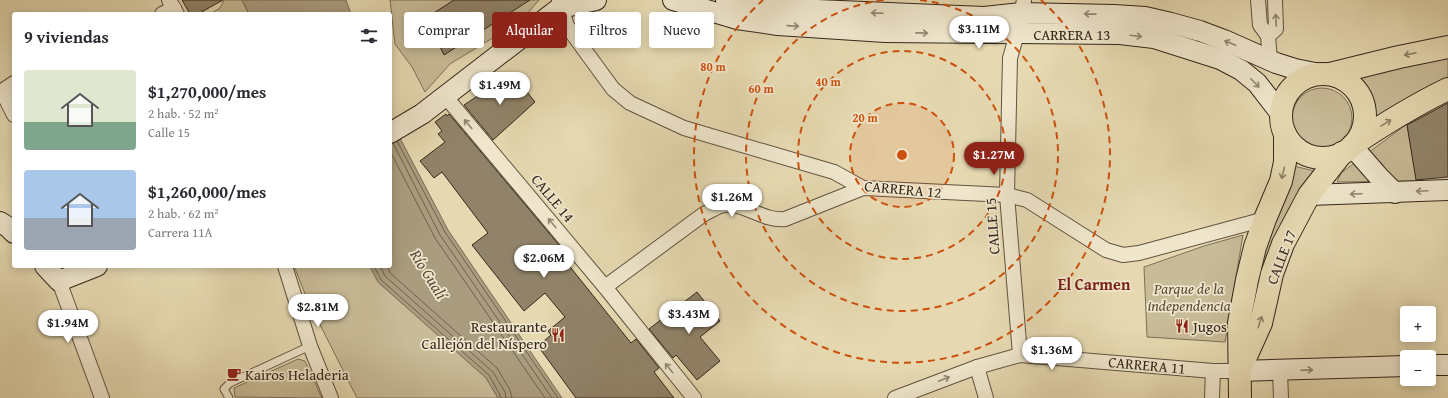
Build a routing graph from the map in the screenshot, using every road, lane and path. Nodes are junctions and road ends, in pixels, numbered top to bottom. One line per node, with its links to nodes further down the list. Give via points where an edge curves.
1 (596, 0): 6 (street)
2 (673, 0): 8 (street, CARRERA 13, one-way to 8, via 737,19 778,25 885,32)
3 (726, 0): 7 (street, CARRERA 13, one-way to 3, via 984,17 801,10)
4 (1258, 0): 9 (street, via 1260,26)
5 (1275, 0): 9 (street, one-way to 5, via 1276,29)
6 (563, 3): 15 (street); 20 (street, CARRERA 12, via 567,26 613,89 630,103 684,128 834,172)
7 (1023, 7): 8 (street, CALLE 15); 11 (street, CARRERA 13, one-way to 7, via 1224,40 1145,17)
8 (1017, 34): 17 (street, CARRERA 13, one-way to 17, via 1120,34 1154,38 1186,47 1220,59 1241,70 1257,83); 23 (street, CALLE 15, via 1010,58)
9 (1268, 36): 11 (street)
10 (1448, 47): 12 (highway, CARRERA 13, one-way to 12)
11 (1270, 60): 12 (street, CARRERA 13, via 1295,69)
12 (1325, 74): 17 (highway, via 1308,76 1293,87 1283,102); 19 (highway, via 1344,80 1356,90 1363,103 1365,118 1362,132)
13 (9, 86): 16 (street, via 5,97)
14 (1448, 89): 19 (highway, one-way to 14, via 1426,99)
15 (445, 96): 18 (street, via 422,114); 32 (street, CALLE 14, one-way to 15)
16 (12, 111)
17 (1283, 124): 19 (highway, via 1293,145 1303,153 1316,158 1330,158); 25 (highway, CALLE 17, one-way to 25, via 1285,162)
18 (392, 132)
19 (1349, 148): 22 (street); 24 (highway, CALLE 17)
20 (863, 188): 23 (street, CARRERA 12); 32 (street, via 778,220 733,205 724,205 704,214)
21 (1448, 190): 22 (street, one-way to 22)
22 (1395, 193): 24 (street, one-way to 24)
23 (1007, 195): 25 (street, CARRERA 12, via 1027,200 1106,250 1123,255 1139,254); 34 (street, CALLE 15)
24 (1309, 195): 41 (highway, CALLE 17, one-way to 24, via 1261,323 1272,274 1283,244)
25 (1265, 219): 41 (highway, CALLE 17, via 1255,247 1239,324)
26 (0, 222): 27 (street)
27 (12, 231)
28 (47, 268): 31 (street)
29 (88, 268): 31 (street)
30 (286, 268): 33 (street)
31 (59, 281): 42 (street)
32 (605, 287): 45 (street, CALLE 14, one-way to 32)
33 (310, 346): 43 (lane, via 230,383 224,389); 44 (street)
34 (1020, 355): 38 (street, CARRERA 11); 39 (street, CARRERA 11)
35 (1436, 365): 36 (street)
36 (1448, 365)
37 (1400, 366): 40 (street, CARRERA 11, one-way to 37)
38 (977, 367): 46 (street, CARRERA 11, one-way to 38); 47 (street)
39 (1213, 370): 41 (street, CARRERA 11); 48 (street)
40 (1280, 370): 41 (street, CARRERA 11); 50 (street)
41 (1240, 371): 49 (highway, CALLE 17)
42 (102, 398)
43 (229, 398)
44 (331, 398)
45 (694, 398)
46 (895, 398)
47 (986, 398)
48 (1212, 398)
49 (1240, 398)
50 (1280, 398)

